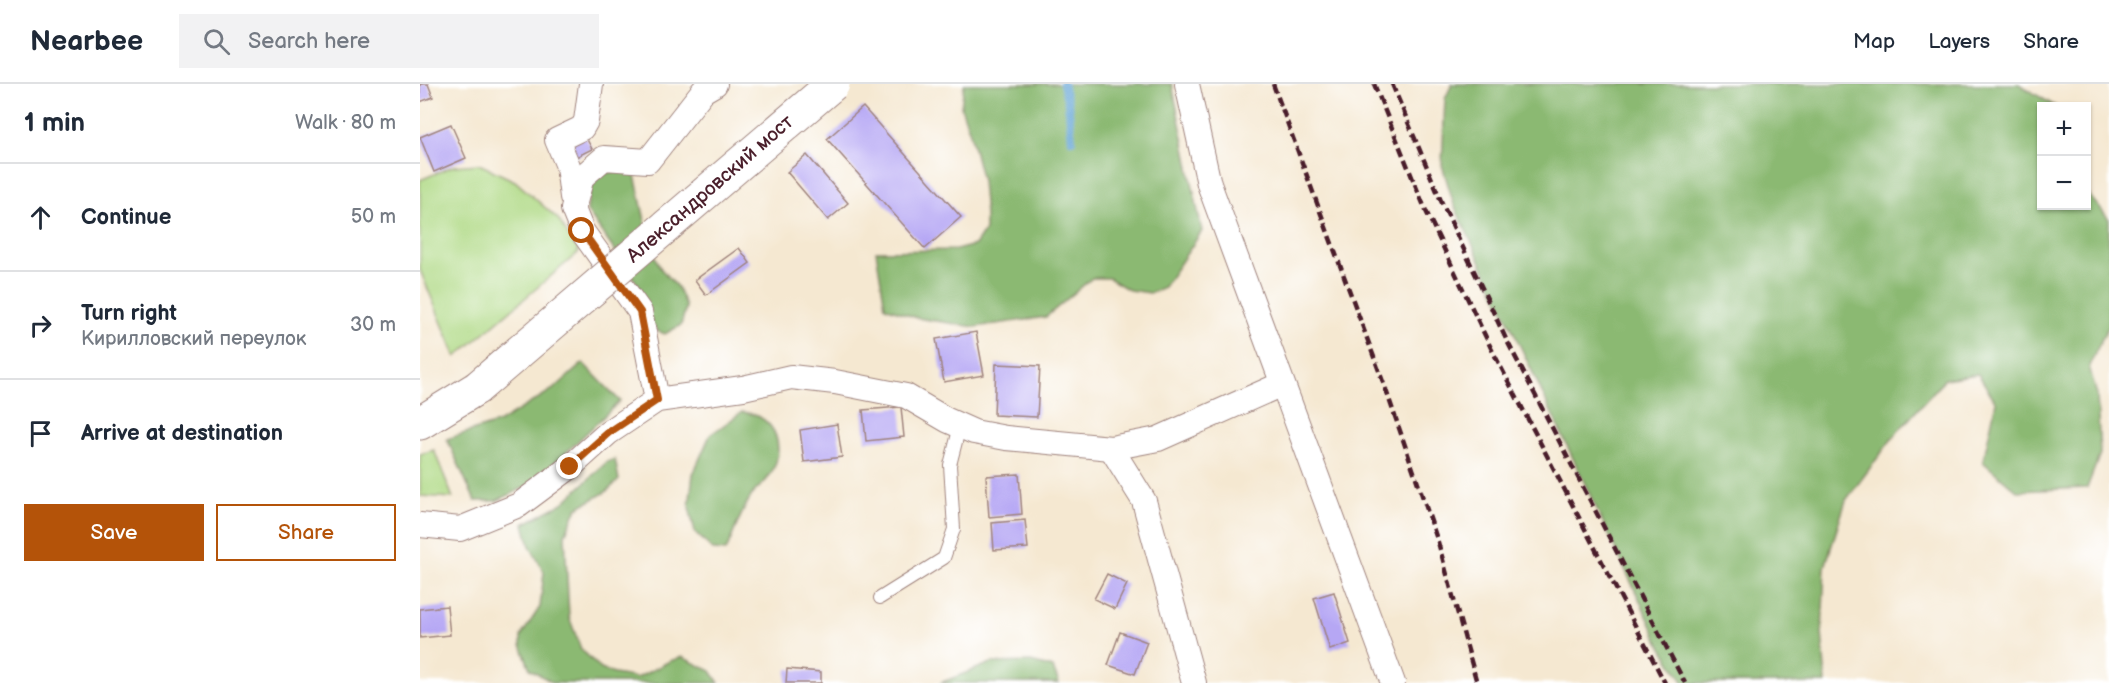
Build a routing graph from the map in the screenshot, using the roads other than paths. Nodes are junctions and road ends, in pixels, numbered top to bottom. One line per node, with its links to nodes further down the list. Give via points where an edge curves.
1 (591, 84): 5 (street, via 582,128 557,140 568,166)
2 (715, 84): 5 (street, via 703,91 648,161 604,158 582,177)
3 (833, 84): 8 (main road, Александровский мост, bridge, via 477,388)
4 (1187, 84): 6 (street, via 1209,184)
5 (573, 209): 7 (street, via 582,231 640,312)
6 (1282, 384): 10 (street, via 1158,439); 14 (street)
7 (657, 400): 9 (street, via 791,377 906,396); 11 (street, via 608,433 519,505 460,528)
8 (420, 423)
9 (960, 426): 10 (street, via 1006,438); 12 (lane, via 950,465 954,528 944,558)
10 (1111, 448): 13 (street, via 1144,501)
11 (420, 525)
12 (880, 598)
13 (1194, 683)
14 (1393, 683)

